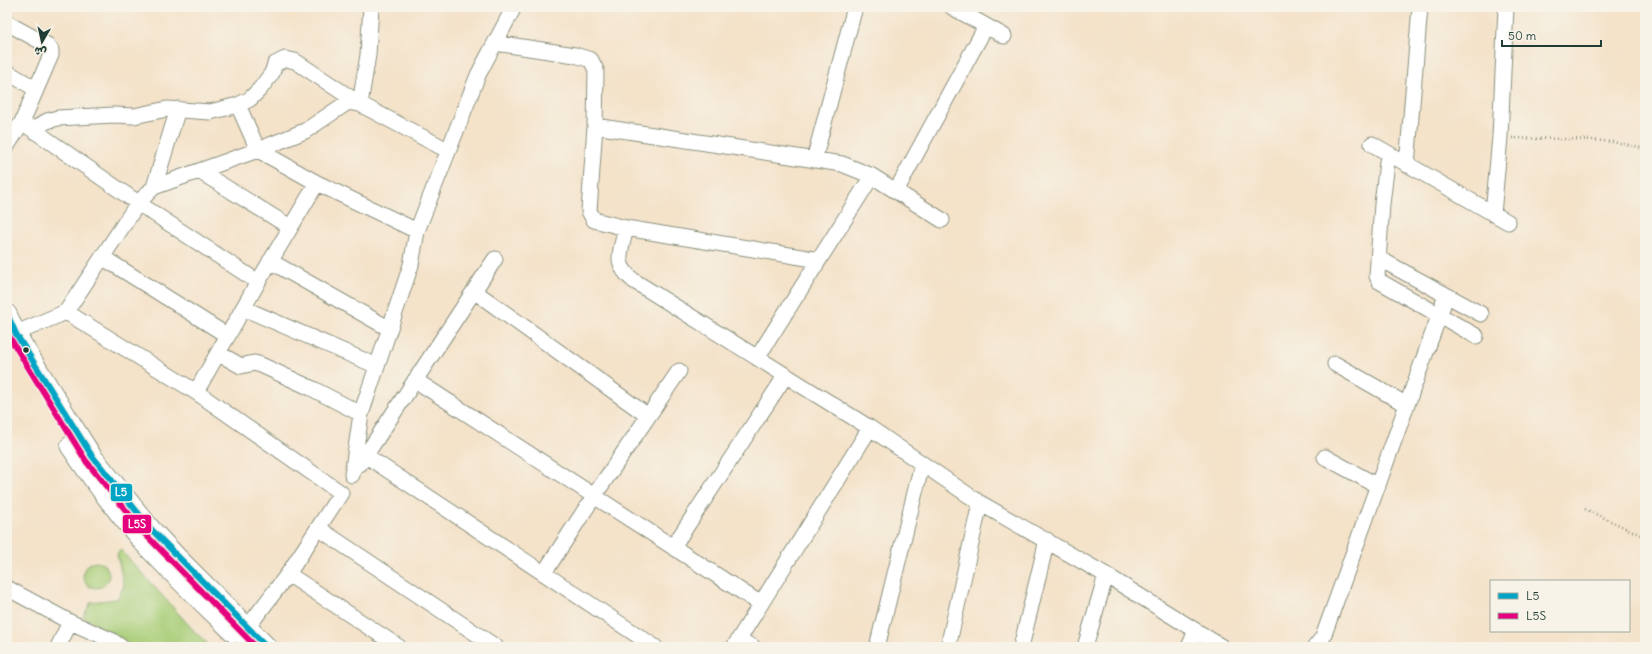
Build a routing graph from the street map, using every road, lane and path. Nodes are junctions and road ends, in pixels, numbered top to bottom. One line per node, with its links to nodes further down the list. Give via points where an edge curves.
1 (371, 7): 13 (street, via 368,55)
2 (514, 7): 10 (street)
3 (855, 7): 25 (street)
4 (952, 7): 8 (street)
5 (1420, 7): 26 (street)
6 (1506, 7): 18 (street)
7 (7, 23): 12 (street, via 47,45 51,50)
8 (986, 26): 9 (street); 31 (street)
9 (1004, 36)
10 (495, 43): 17 (street, via 592,60 596,70); 23 (street, via 478,75)
11 (7, 72): 12 (street)
12 (36, 89): 16 (street)
13 (360, 104): 14 (street, via 295,60 285,59 276,64 272,73 250,99); 22 (street, via 348,102 305,131); 23 (street)
14 (238, 105): 15 (street, via 210,112); 22 (street)
15 (178, 109): 16 (street, via 134,116 58,118); 30 (street)
16 (28, 126): 20 (street); 32 (street)
17 (595, 126): 25 (street); 37 (street, via 589,211 594,220)
18 (1500, 137): 21 (path, via 1600,142); 33 (street)
19 (1372, 144): 24 (street)
20 (7, 146)
21 (1645, 149)
22 (258, 150): 27 (street); 29 (street)
23 (447, 150): 38 (street)
24 (1388, 154): 26 (street); 40 (street)
25 (814, 160): 28 (street, via 842,164)
26 (1407, 164): 33 (street)
27 (199, 171): 30 (street); 36 (street)
28 (872, 176): 31 (street); 43 (street)
29 (316, 183): 36 (street); 38 (street)
30 (154, 187): 32 (street)
31 (896, 191): 34 (street)
32 (138, 203): 39 (street); 44 (street)
33 (1493, 214): 35 (street)
34 (942, 220)
35 (1508, 222)
36 (290, 227): 41 (street)
37 (626, 228): 43 (street); 57 (street, via 620,261 625,274)
38 (417, 231): 52 (street, via 411,265)
39 (102, 257): 48 (street); 53 (street)
40 (1378, 258): 46 (street); 51 (street, via 1376,276 1379,281)
41 (270, 260): 44 (street); 52 (street)
42 (495, 260): 45 (street)
43 (819, 260): 57 (street)
44 (258, 282): 47 (street)
45 (474, 291): 62 (street); 66 (street)
46 (1444, 296): 50 (street); 51 (street)
47 (243, 308): 53 (street); 59 (street)
48 (66, 312): 55 (street); 63 (street)
49 (7, 314): 55 (main road)
50 (1481, 314)
51 (1439, 316): 54 (street); 64 (street)
52 (388, 328): 59 (street)
53 (228, 336): 56 (street)
54 (1476, 336)
55 (10, 337): 88 (main road, via 92,456)
56 (218, 353): 63 (street); 65 (street, via 241,366 254,363 261,365 313,388)
57 (757, 358): 61 (street)
58 (1335, 364): 64 (street)
59 (377, 366): 65 (street)
60 (679, 371): 66 (street)
61 (786, 375): 67 (street); 80 (street)
62 (416, 380): 68 (street); 74 (street)
63 (196, 392): 73 (street)
64 (1407, 406): 72 (street)
65 (361, 414): 71 (street)
66 (648, 416): 74 (street)
67 (870, 428): 70 (street); 85 (street)
68 (365, 456): 71 (street); 81 (street)
69 (1325, 457): 72 (street)
70 (922, 464): 75 (street); 97 (street)
71 (352, 475): 73 (street)
72 (1378, 486): 103 (street, via 1323,637)
73 (341, 493): 77 (street)
74 (594, 496): 80 (street); 81 (street)
75 (980, 503): 79 (street); 98 (street)
76 (1584, 510): 78 (path)
77 (318, 528): 82 (street); 94 (street)
78 (1645, 537)
79 (1047, 540): 83 (street); 99 (street)
80 (674, 547): 85 (street)
81 (544, 573): 95 (street)
82 (288, 574): 88 (street); 93 (street)
83 (1106, 575): 87 (street); 100 (street)
84 (7, 588): 86 (street)
85 (761, 604): 89 (street)
86 (70, 622): 90 (street); 91 (street)
87 (1196, 631): 101 (street); 102 (street)
88 (245, 638): 92 (main road)
89 (737, 643): 96 (street)
90 (58, 647)
91 (121, 647)
92 (268, 647)
93 (399, 647)
94 (496, 647)
95 (655, 647)
96 (753, 647)
97 (877, 647)
98 (948, 647)
99 (1021, 647)
100 (1085, 647)
101 (1189, 647)
102 (1222, 647)
103 (1315, 647)

